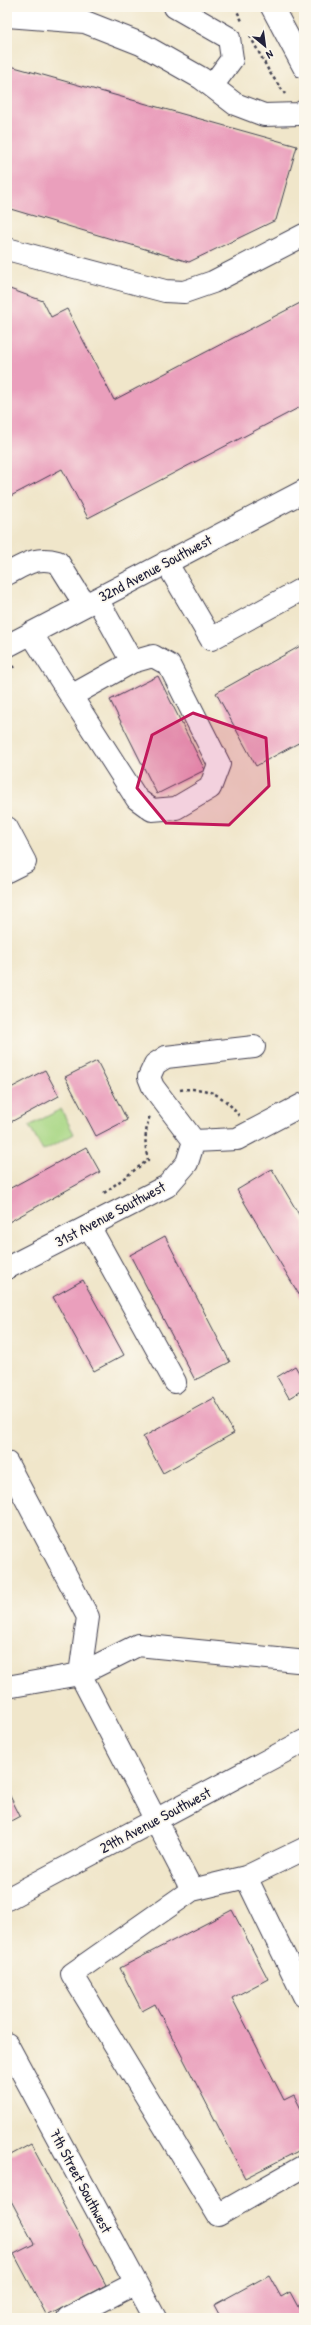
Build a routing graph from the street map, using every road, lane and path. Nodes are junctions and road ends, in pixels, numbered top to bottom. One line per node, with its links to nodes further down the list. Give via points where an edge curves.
1 (175, 7): 7 (street, via 229,38 232,59)
2 (235, 7): 8 (path, via 270,73)
3 (272, 7): 6 (street)
4 (60, 13): 5 (street); 7 (street, via 141,44)
5 (7, 16)
6 (304, 67)
7 (212, 86): 8 (street, via 235,104 264,115)
8 (301, 113)
9 (304, 235): 10 (street, via 213,282 184,292 165,291)
10 (7, 249)
11 (304, 491): 12 (street, 32nd Avenue Southwest)
12 (166, 562): 14 (street, via 211,639); 15 (street, 32nd Avenue Southwest)
13 (7, 574): 15 (street, via 32,561 45,558 58,562)
14 (304, 588)
15 (91, 602): 16 (street, 32nd Avenue Southwest); 18 (street)
16 (31, 633): 17 (street, 32nd Avenue Southwest); 19 (street)
17 (7, 646)
18 (132, 662): 19 (street); 19 (street, via 153,656 169,665 219,764 210,788 176,808 152,810 137,799)
19 (71, 696)
20 (7, 828): 21 (street, via 25,862)
21 (7, 871)
22 (254, 1047): 23 (street, via 166,1057 155,1064 149,1077 153,1088)
23 (163, 1100): 25 (path, via 175,1091 193,1088 211,1092 228,1102); 26 (street); 27 (path, via 150,1113 145,1129 148,1160)
24 (304, 1104): 26 (street, via 237,1139)
25 (243, 1121)
26 (194, 1141): 28 (street, 31st Avenue Southwest, via 187,1163 167,1186)
27 (104, 1194)
28 (89, 1226): 29 (street, 31st Avenue Southwest); 30 (street)
29 (7, 1268)
30 (175, 1382)
31 (7, 1463): 33 (street, via 88,1617)
32 (297, 1660): 33 (street, via 138,1645)
33 (80, 1674): 34 (street); 36 (street)
34 (7, 1687)
35 (304, 1741): 36 (street, 29th Avenue Southwest)
36 (155, 1820): 39 (street); 40 (street, 29th Avenue Southwest)
37 (304, 1849): 38 (street)
38 (246, 1877): 39 (street); 41 (street)
39 (192, 1890): 43 (street, via 72,1974 218,2215)
40 (7, 1899)
41 (304, 1996)
42 (7, 2044): 44 (street, 7th Street Southwest)
43 (304, 2166)
44 (136, 2283): 45 (street); 46 (street, 7th Street Southwest)
45 (68, 2318)
46 (155, 2318)

